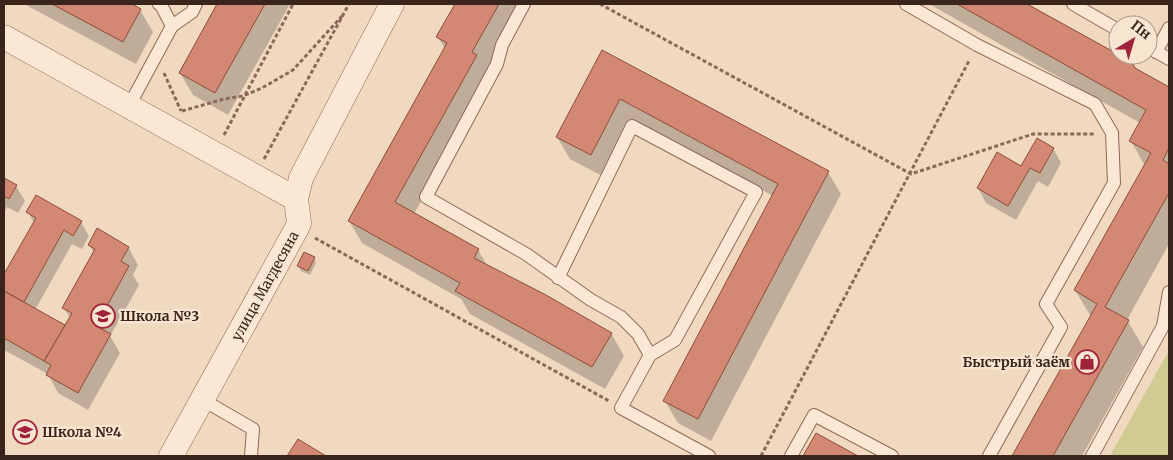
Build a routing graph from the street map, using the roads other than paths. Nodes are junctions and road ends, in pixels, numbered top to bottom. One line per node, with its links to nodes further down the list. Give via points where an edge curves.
1 (159, 4): 8 (lane)
2 (196, 4): 8 (lane, via 192,12)
3 (392, 4): 15 (street, улица Магдесяна, via 301,178)
4 (524, 4): 16 (lane, via 502,45 497,64 426,197 526,254)
5 (906, 4): 25 (lane, via 978,45 1096,104 1112,133 1114,183 1046,304 1061,327)
6 (1073, 4): 7 (lane)
7 (1108, 24)
8 (172, 26): 14 (lane)
9 (1169, 28): 11 (lane)
10 (4, 37): 14 (street)
11 (1158, 42)
12 (1158, 53): 13 (lane)
13 (1169, 59)
14 (129, 106): 15 (street)
15 (296, 199): 19 (street, улица Магдесяна, via 297,228)
16 (558, 278): 18 (lane, via 621,317 638,334); 18 (lane, via 632,126 756,192 676,340)
17 (1169, 292): 26 (lane, via 1163,326)
18 (650, 354): 22 (lane, via 621,408)
19 (203, 400): 20 (street, улица Магдесяна); 21 (lane, via 253,429)
20 (172, 456)
21 (251, 456)
22 (709, 456)
23 (791, 456): 24 (lane, via 814,414)
24 (892, 456)
25 (988, 456)
26 (1092, 456)

